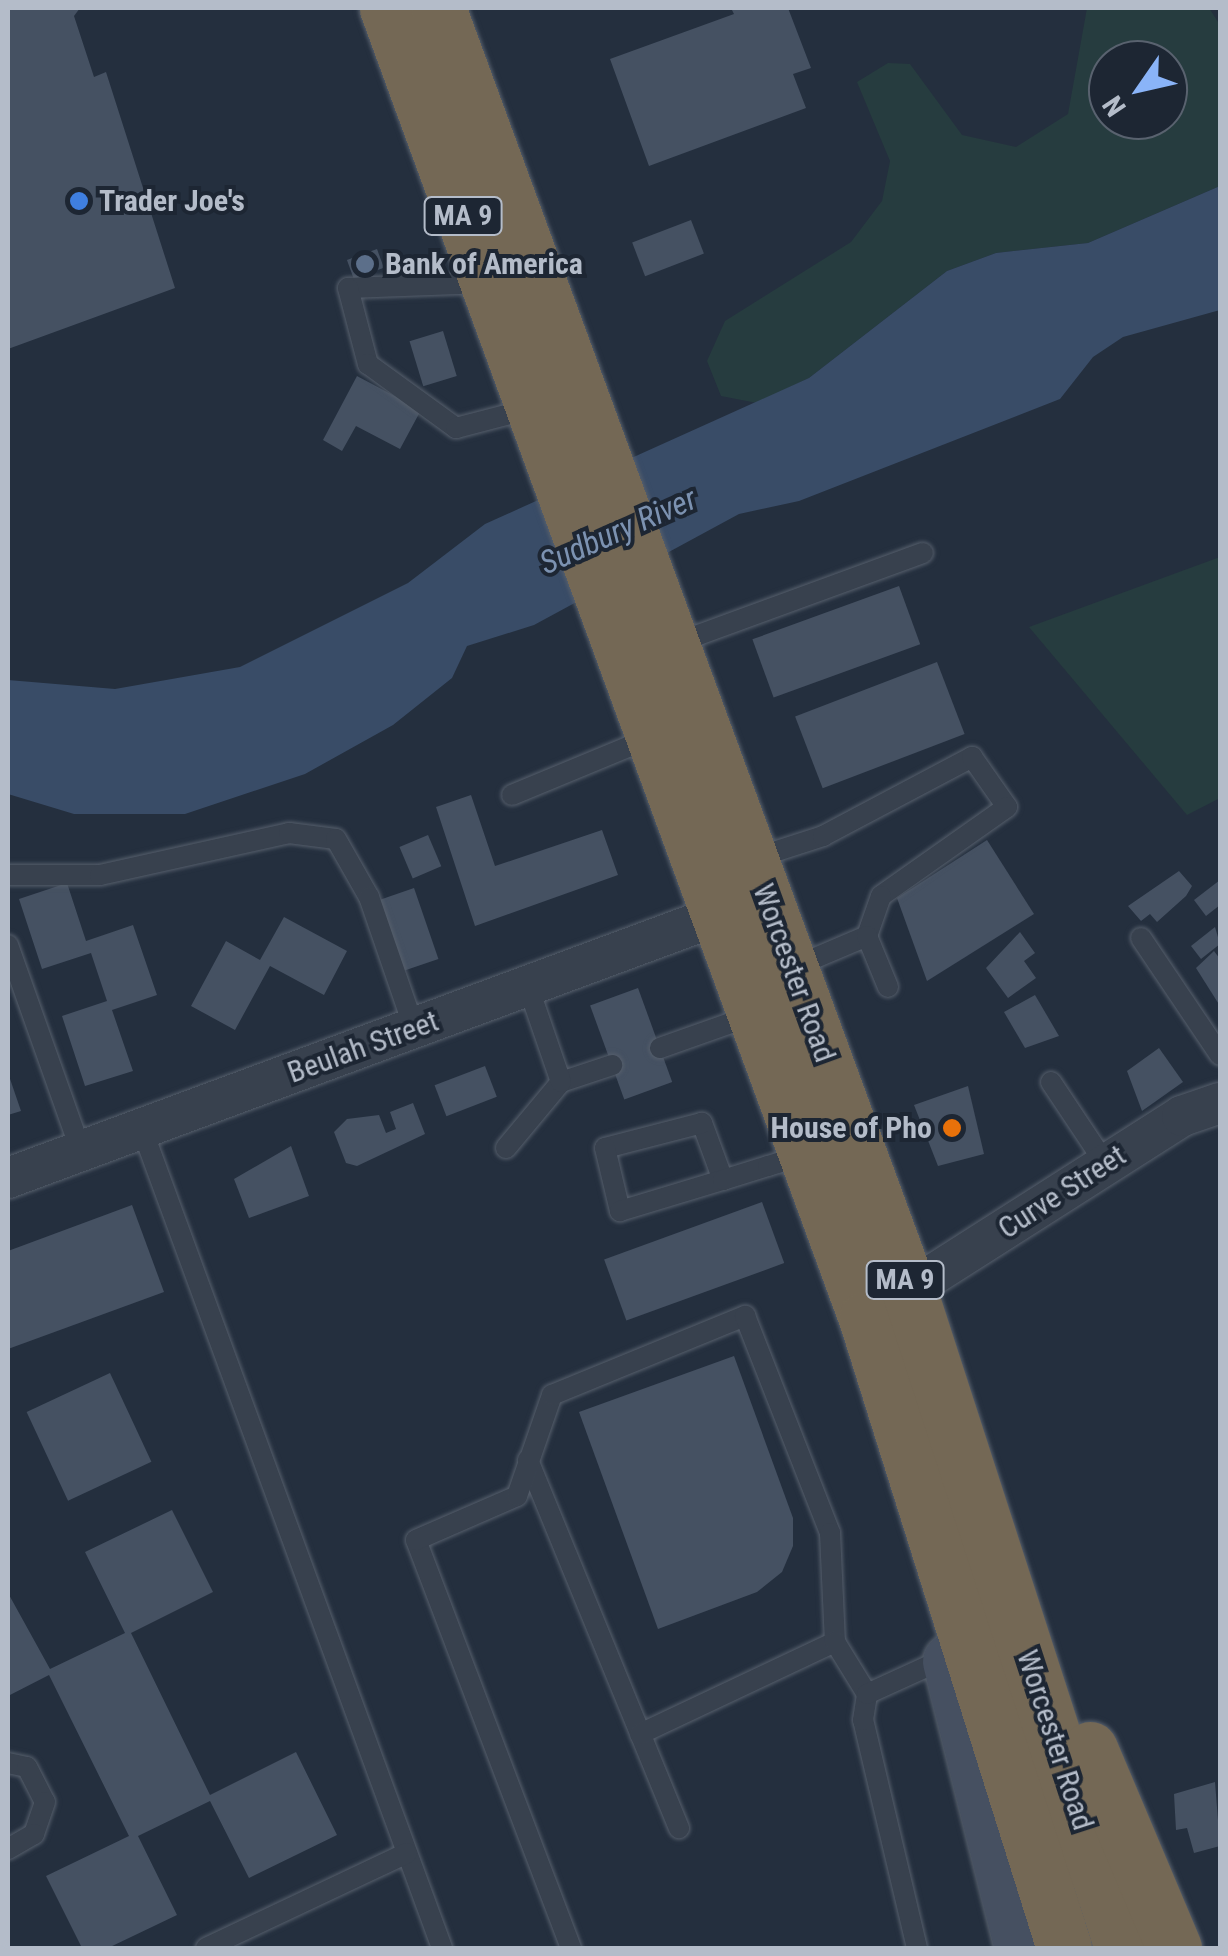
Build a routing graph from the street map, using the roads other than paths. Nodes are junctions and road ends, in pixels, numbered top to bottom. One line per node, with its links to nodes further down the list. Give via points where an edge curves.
1 (387, 8): 3 (highway, Worcester Road / MA 9)
2 (438, 8): 4 (highway, Worcester Road / MA 9)
3 (487, 283): 4 (highway, Worcester Road / MA 9); 4 (lane, via 348,288 368,364 456,428)
4 (552, 413): 6 (highway, Worcester Road / MA 9)
5 (922, 553): 6 (lane)
6 (652, 635): 7 (highway, Worcester Road / MA 9); 9 (highway, Worcester Road / MA 9)
7 (654, 736): 8 (lane); 11 (highway, Worcester Road / MA 9)
8 (512, 796)
9 (752, 860): 12 (lane, via 823,836 972,757 1007,807 881,896); 15 (highway, Worcester Road / MA 9)
10 (8, 875): 19 (lane, via 100,875 289,833 336,839 369,897)
11 (719, 915): 16 (street, Beulah Street); 18 (highway, Worcester Road / MA 9)
12 (867, 936): 15 (lane); 17 (lane)
13 (1141, 938): 21 (lane)
14 (8, 945): 28 (lane)
15 (792, 968): 33 (highway, Worcester Road / MA 9)
16 (528, 986): 19 (street, Beulah Street); 23 (lane)
17 (888, 987)
18 (755, 1014): 20 (lane); 29 (highway, Worcester Road / MA 9)
19 (414, 1028): 26 (street, Beulah Street)
20 (660, 1048)
21 (1220, 1055)
22 (612, 1065): 23 (lane)
23 (561, 1082): 27 (lane)
24 (1052, 1082): 30 (lane)
25 (1220, 1103): 30 (street, Curve Street)
26 (142, 1128): 28 (street, Beulah Street); 43 (lane)
27 (506, 1148)
28 (80, 1151): 31 (street, Beulah Street)
29 (806, 1155): 32 (lane); 33 (highway, Worcester Road / MA 9)
30 (1105, 1163): 33 (street, Curve Street)
31 (8, 1178)
32 (724, 1180): 32 (lane, via 620,1211 605,1148 702,1123)
33 (887, 1304): 35 (highway, Worcester Road / MA 9); 37 (highway, Worcester Road / MA 9)
34 (528, 1460): 36 (lane, via 552,1395 745,1316 830,1533); 39 (lane); 46 (lane, via 517,1496 416,1540)
35 (986, 1521): 50 (highway, Worcester Road / MA 9); 51 (highway)
36 (835, 1642): 38 (lane); 39 (lane)
37 (961, 1652): 38 (lane); 48 (main road, Worcester Road); 49 (highway, Worcester Road / MA 9)
38 (867, 1694): 47 (lane, via 863,1720)
39 (640, 1734): 41 (lane)
40 (8, 1763): 42 (lane, via 27,1767 44,1802 34,1834)
41 (679, 1828)
42 (8, 1849)
43 (407, 1853): 44 (lane); 45 (lane)
44 (206, 1948)
45 (442, 1948)
46 (571, 1948)
47 (917, 1948)
48 (1022, 1948)
49 (1064, 1948)
50 (1122, 1948)
51 (1174, 1948)

